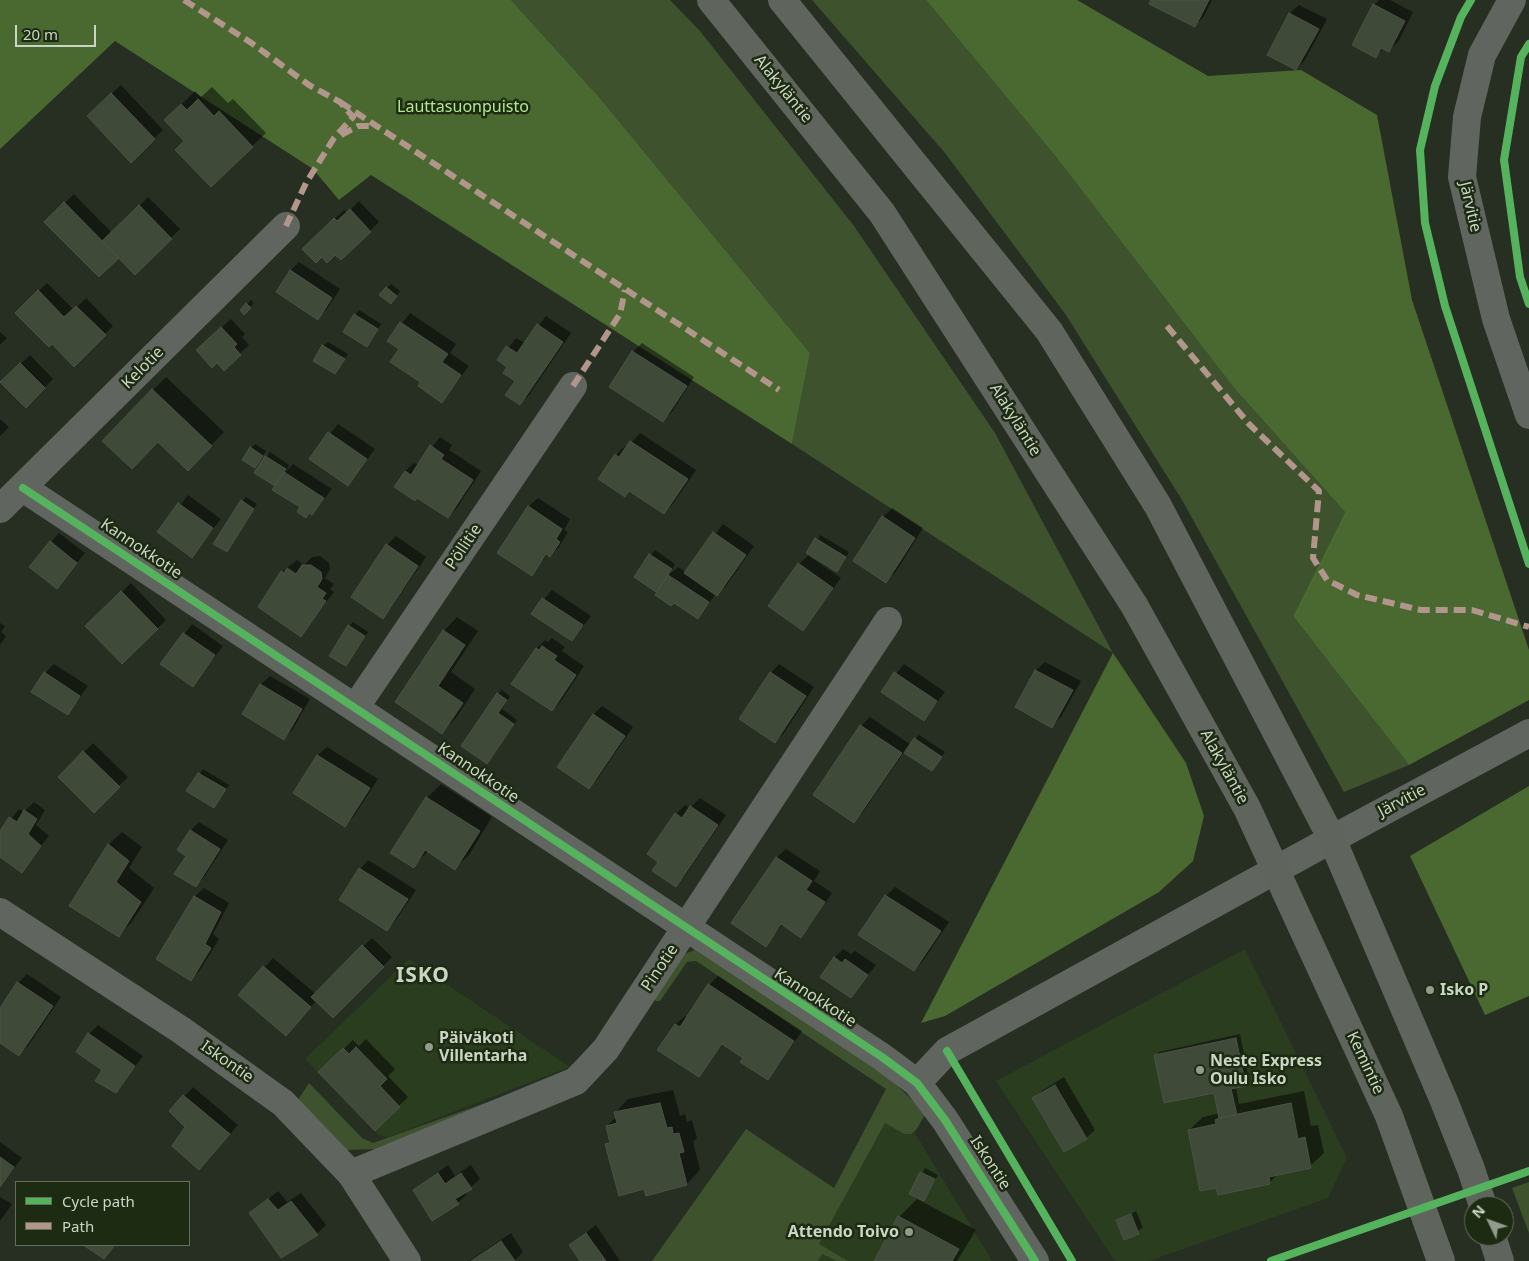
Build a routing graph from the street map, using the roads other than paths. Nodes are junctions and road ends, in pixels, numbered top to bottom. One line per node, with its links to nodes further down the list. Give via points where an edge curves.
1 (711, 0): 13 (main road, Alakyläntie, via 882,212 1134,605 1247,808)
2 (782, 0): 12 (main road, via 1049,331 1158,506)
3 (1512, 0): 6 (street, Järvitie, via 1482,55 1467,117 1462,176 1496,319)
4 (286, 226): 7 (street, Kelotie)
5 (573, 386): 10 (street, Pöllitie)
6 (1529, 415)
7 (23, 488): 8 (street, Kelotie); 10 (street, Kannokkotie)
8 (0, 509)
9 (888, 621): 15 (street, Pinotie)
10 (355, 708): 15 (street, Kannokkotie)
11 (1529, 733): 12 (street, Järvitie)
12 (1332, 839): 13 (street, Järvitie); 18 (main road, via 1432,1074)
13 (1276, 869): 16 (street, via 947,1051); 19 (main road, Kemintie, via 1389,1116)
14 (0, 912): 17 (street, Iskontie, via 260,1084 283,1103)
15 (686, 929): 16 (street, Kannokkotie); 17 (street, Pinotie, via 606,1048 576,1081)
16 (917, 1083): 22 (street, Iskontie, via 946,1120)
17 (351, 1174): 21 (street, Iskontie)
18 (1480, 1196)
19 (1432, 1234): 23 (main road); 24 (main road, Kemintie)
20 (1495, 1246): 25 (main road)
21 (407, 1261)
22 (1035, 1261)
23 (1432, 1261)
24 (1441, 1261)
25 (1500, 1261)

